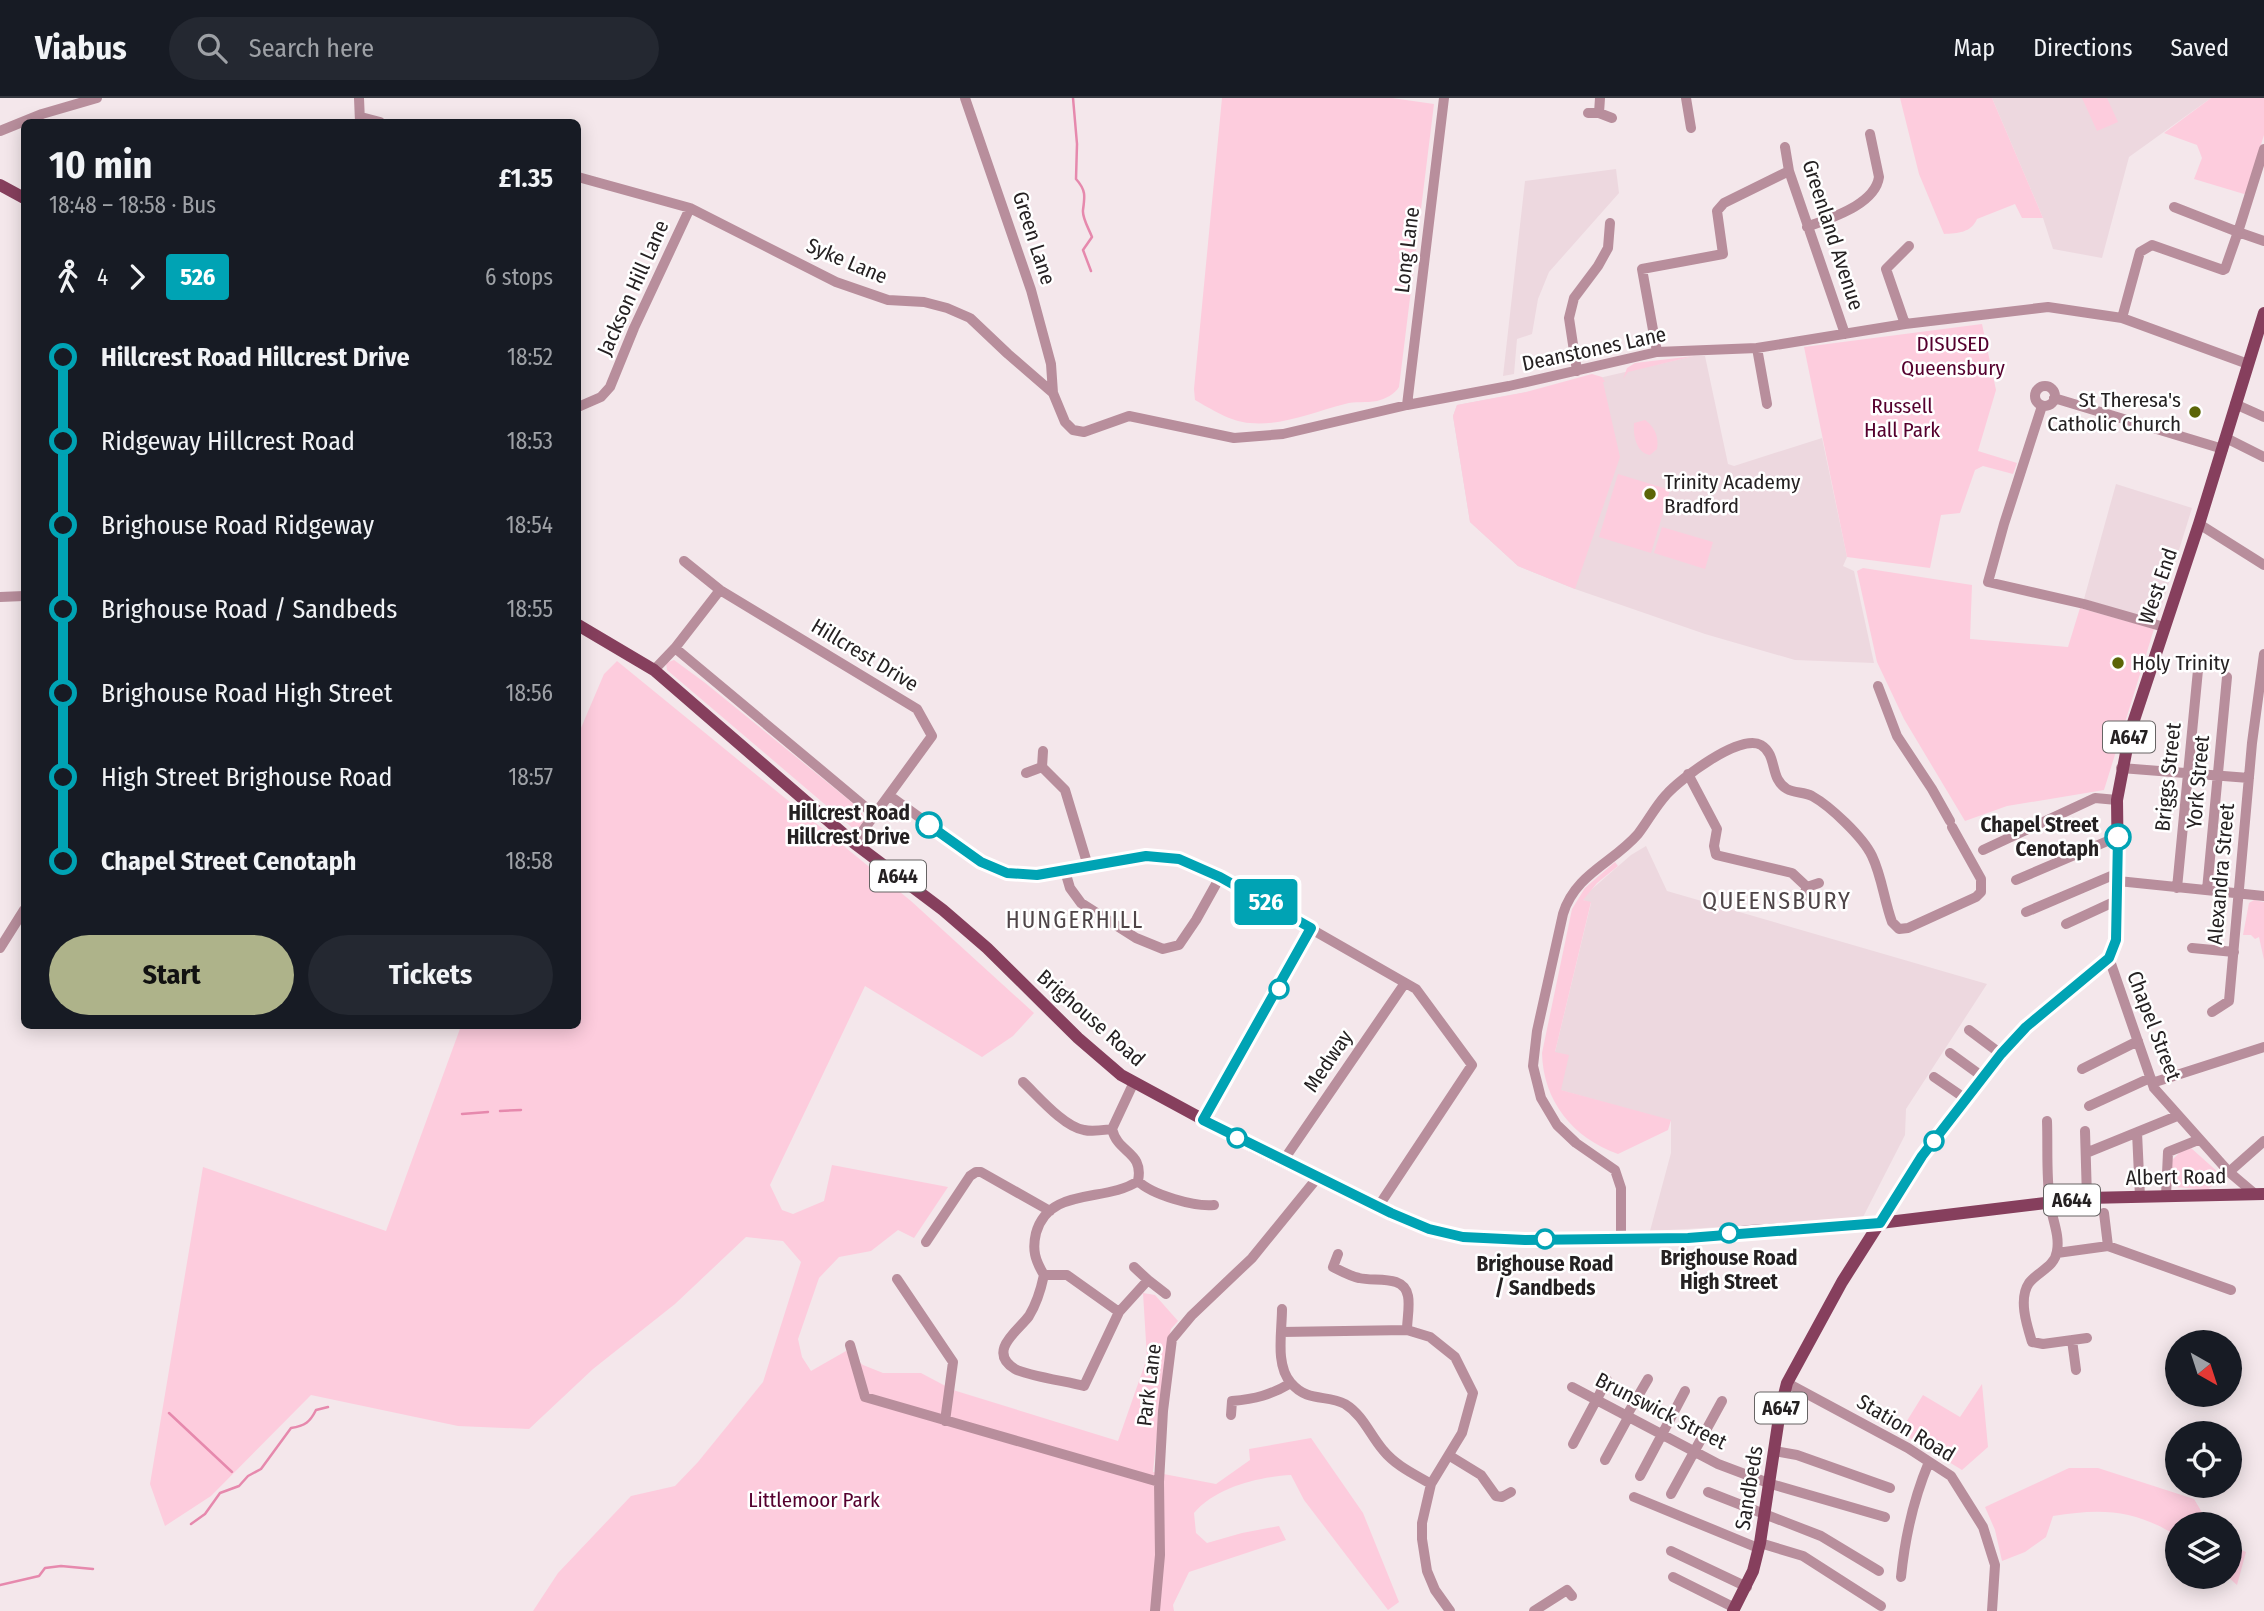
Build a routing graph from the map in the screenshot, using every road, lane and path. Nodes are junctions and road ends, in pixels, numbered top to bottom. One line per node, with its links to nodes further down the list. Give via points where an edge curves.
1 (97, 98): 8 (street)
2 (359, 98): 9 (street)
3 (965, 98): 35 (street, Green Lane, via 1031,290 1051,364)
4 (1444, 98): 39 (street, Long Lane)
5 (1600, 98): 7 (street, via 1593,113)
6 (1686, 98): 11 (street)
7 (1612, 118)
8 (30, 119)
9 (361, 119)
10 (21, 122): 12 (street)
11 (1690, 128)
12 (0, 131)
13 (1870, 134): 23 (street, via 1878,184 1852,210)
14 (1785, 147): 16 (street, Greenland Avenue)
15 (2264, 149): 24 (street)
16 (1789, 171): 23 (street, Greenland Avenue); 32 (street, via 1724,203 1717,211 1723,254 1642,269)
17 (581, 178): 21 (street, Syke Lane)
18 (0, 186): 19 (main road)
19 (21, 196)
20 (2174, 207): 24 (street)
21 (690, 208): 35 (street, Syke Lane, via 836,282 888,300 924,302 970,318); 40 (street, Jackson Hill Lane, via 610,387 601,397)
22 (1610, 223): 34 (street, via 1608,248 1574,298 1569,317)
23 (1807, 227): 30 (street, Greenland Avenue)
24 (2238, 232): 25 (street); 28 (street, via 2223,270 2152,245 2140,251)
25 (2264, 241)
26 (1909, 246): 29 (street, via 1886,270)
27 (2264, 313): 33 (main road, West End / A647)
28 (2122, 318): 29 (street, Deanstones Lane, via 2048,307); 33 (street, Deanstones Lane)
29 (1905, 324): 30 (street, Deanstones Lane)
30 (1845, 334): 31 (street, Deanstones Lane)
31 (1756, 348): 32 (street, Deanstones Lane); 37 (street)
32 (1657, 352): 34 (street, Deanstones Lane)
33 (2248, 364): 38 (main road, West End / A647)
34 (1577, 372): 39 (street, Deanstones Lane)
35 (1053, 393): 39 (street, Deanstones Lane, via 1073,430 1084,432 1129,416 1234,438 1283,434)
36 (2054, 398): 41 (street); 41 (street, via 2050,388 2038,388 2035,399); 43 (street)
37 (1767, 404)
38 (2235, 404): 42 (street); 43 (main road, West End / A647)
39 (1407, 405)
40 (581, 406)
41 (2042, 406): 52 (street, via 1989,582)
42 (2264, 417)
43 (2224, 443): 44 (street); 45 (main road, West End / A647)
44 (2264, 457)
45 (2199, 524): 47 (street); 52 (main road, West End / A647)
46 (684, 561): 48 (street, Hillcrest Drive)
47 (2264, 565)
48 (720, 590): 53 (street); 67 (street, Hillcrest Drive, via 916,709 932,736)
49 (21, 596): 50 (street)
50 (0, 597)
51 (581, 627): 55 (main road, Brighouse Road / A644)
52 (2164, 627): 61 (main road, West End / A647)
53 (675, 648): 55 (street); 69 (street)
54 (2264, 654): 66 (street, Alexandra Street)
55 (654, 670): 71 (main road, Brighouse Road / A644)
56 (2198, 670): 63 (street, Briggs Street)
57 (2227, 677): 65 (street, York Street)
58 (1878, 686): 64 (street, via 1897,736 1981,879 1976,897 1899,929 1888,912 1871,853 1828,808 1781,785 1765,748 1757,743 1739,746)
59 (1042, 751): 60 (street)
60 (1042, 767): 62 (street); 73 (street, via 1065,790)
61 (2121, 768): 63 (street); 68 (main road, West End / A647)
62 (1026, 773)
63 (2188, 773): 65 (street); 80 (street, Briggs Street)
64 (1688, 774): 79 (street, via 1717,829 1716,855 1792,873); 132 (street, via 1658,804 1634,838 1582,881 1566,903 1537,1031 1533,1066 1541,1098 1556,1125 1615,1170 1621,1188)
65 (2218, 776): 66 (street); 81 (street, York Street)
66 (2249, 778): 82 (street, Alexandra Street)
67 (890, 796): 69 (street, Hillcrest Drive); 74 (street, via 981,862 1007,873)
68 (2117, 800): 70 (main road, West End / A647); 72 (street, via 2095,798)
69 (874, 815): 71 (street, Hillcrest Drive)
70 (2118, 837): 76 (main road, West End / A647); 77 (street)
71 (855, 843): 106 (main road, Brighouse Road / A644, via 943,910 1078,1038)
72 (1983, 850)
73 (1088, 866): 74 (street); 75 (street, via 1146,856 1179,859)
74 (1065, 871): 75 (street, via 1081,903 1136,938 1163,949 1179,945)
75 (1220, 877): 89 (street)
76 (2118, 877): 80 (street); 85 (main road, West End / A647); 86 (street)
77 (2016, 880)
78 (1819, 883): 79 (street)
79 (1807, 887): 84 (street)
80 (2177, 888): 81 (street)
81 (2207, 890): 82 (street)
82 (2239, 894): 83 (street); 92 (street, Alexandra Street)
83 (2264, 896)
84 (1802, 900)
85 (2118, 900): 88 (street); 93 (main road, West End / A647, via 2116,940)
86 (2026, 912)
87 (21, 915): 90 (street)
88 (2066, 924)
89 (1311, 928): 94 (street); 110 (street)
90 (0, 948)
91 (2192, 948): 92 (street)
92 (2234, 952): 95 (street, Alexandra Street, via 2229,1000)
93 (2109, 958): 97 (street, Chapel Street); 100 (main road, A647, via 2026,1027)
94 (1405, 983): 118 (street, Medway); 127 (street, via 1416,989 1472,1065)
95 (2212, 1012)
96 (1969, 1030): 100 (street)
97 (2138, 1041): 101 (street); 104 (street, Chapel Street)
98 (2264, 1047): 104 (street)
99 (1951, 1052): 103 (street)
100 (2001, 1054): 103 (main road, A647)
101 (2082, 1069)
102 (1934, 1077): 107 (street)
103 (1983, 1077): 107 (main road, A647)
104 (2151, 1081): 108 (street); 109 (street, Chapel Street)
105 (1023, 1082): 112 (street, via 1076,1128)
106 (1134, 1082): 110 (main road, Brighouse Road / A644); 112 (street)
107 (1966, 1099): 131 (main road, A647, via 1922,1156)
108 (2089, 1106)
109 (2177, 1116): 114 (street); 115 (street, Chapel Street)
110 (1203, 1120): 118 (main road, Brighouse Road / A644)
111 (2047, 1121): 126 (street)
112 (1112, 1129): 121 (street, via 1114,1138 1136,1159)
113 (2085, 1131): 117 (street)
114 (2137, 1132): 117 (street); 124 (street)
115 (2198, 1140): 119 (street, Chapel Street); 123 (street, via 2168,1152)
116 (2264, 1141): 119 (street)
117 (2086, 1153): 125 (street)
118 (1283, 1161): 120 (main road, Brighouse Road / A644)
119 (2229, 1172): 122 (street, Chapel Street)
120 (1318, 1177): 127 (main road, Brighouse Road / A644); 170 (street, Park Lane, via 1252,1258 1172,1339)
121 (1138, 1181): 128 (street, via 1164,1196); 129 (street)
122 (2260, 1194): 123 (main road, Albert Road / A644)
123 (2166, 1196): 124 (main road, Albert Road / A644)
124 (2140, 1197): 125 (main road, Albert Road / A644)
125 (2087, 1198): 126 (main road, Albert Road / A644)
126 (2050, 1203): 131 (main road, Albert Road / A644); 135 (street)
127 (1378, 1207): 132 (main road, Brighouse Road / A644, via 1429,1229 1463,1237)
128 (1207, 1208)
129 (1050, 1211): 133 (street, via 976,1172); 138 (street, via 1042,1217 1033,1249)
130 (2104, 1213): 134 (street)
131 (1880, 1223): 132 (main road, Brighouse Road / A644, via 1688,1238); 154 (main road, Sandbeds / A647)
132 (1620, 1238)
133 (926, 1242)
134 (2108, 1246): 135 (street); 141 (street)
135 (2057, 1253): 148 (street, via 2048,1268 2029,1283 2026,1323 2032,1342 2043,1345)
136 (1338, 1254): 145 (street, via 1333,1267 1356,1277 1401,1284 1408,1294)
137 (1134, 1267): 140 (street)
138 (1044, 1275): 144 (street, via 1067,1275); 144 (street, via 1028,1317 1007,1338 1003,1349 1014,1369 1084,1386)
139 (897, 1279): 161 (street, via 953,1362)
140 (1148, 1280): 142 (street); 144 (street)
141 (2231, 1290)
142 (1166, 1294)
143 (1282, 1309): 146 (street)
144 (1118, 1312)
145 (1407, 1330): 146 (street); 166 (street, via 1430,1337 1455,1357 1473,1393)
146 (1282, 1332): 153 (street, via 1282,1363)
147 (2087, 1338): 148 (street)
148 (2072, 1339): 150 (street)
149 (849, 1345): 161 (street, via 866,1396)
150 (2076, 1370)
151 (1648, 1379): 160 (street)
152 (1606, 1380): 157 (street)
153 (1291, 1383): 159 (street, via 1273,1394 1233,1401); 171 (street, via 1313,1397 1345,1404 1390,1458)
154 (1787, 1383): 165 (main road, Sandbeds / A647); 168 (street, Station Road)
155 (1572, 1387): 157 (street, Brunswick Street)
156 (1685, 1391): 162 (street)
157 (1596, 1399): 160 (street, Brunswick Street); 163 (street)
158 (1722, 1401): 164 (street)
159 (1231, 1415)
160 (1628, 1416): 162 (street, Brunswick Street); 167 (street)
161 (945, 1421): 170 (street)
162 (1662, 1434): 164 (street, Brunswick Street); 169 (street)
163 (1573, 1444)
164 (1694, 1451): 172 (street, Brunswick Street); 176 (street)
165 (1774, 1451): 172 (main road, Sandbeds / A647); 173 (street)
166 (1450, 1457): 171 (street); 174 (street, via 1481,1475 1496,1496)
167 (1605, 1460)
168 (1929, 1462): 184 (street, via 1915,1496); 192 (street, Station Road, via 1951,1476 1983,1527 1995,1565)
169 (1640, 1476)
170 (1159, 1482): 189 (street, Park Lane)
171 (1432, 1484): 190 (street, via 1422,1523 1423,1556 1435,1590)
172 (1771, 1484): 178 (main road, Sandbeds / A647); 179 (street, Brunswick Street)
173 (1890, 1488)
174 (1511, 1492)
175 (1707, 1492): 178 (street)
176 (1671, 1494)
177 (1634, 1497): 180 (street)
178 (1764, 1514): 180 (main road, Sandbeds / A647); 182 (street, via 1821,1536)
179 (1885, 1517)
180 (1759, 1545): 185 (main road, Sandbeds / A647); 187 (street, via 1803,1556)
181 (1671, 1551): 185 (street)
182 (1879, 1571)
183 (1674, 1577): 188 (street)
184 (1901, 1577)
185 (1747, 1587): 188 (main road, Sandbeds / A647)
186 (1567, 1590): 191 (street)
187 (1881, 1606)
188 (1734, 1610)
189 (1155, 1611)
190 (1450, 1611)
191 (1534, 1611)
192 (1992, 1611)

